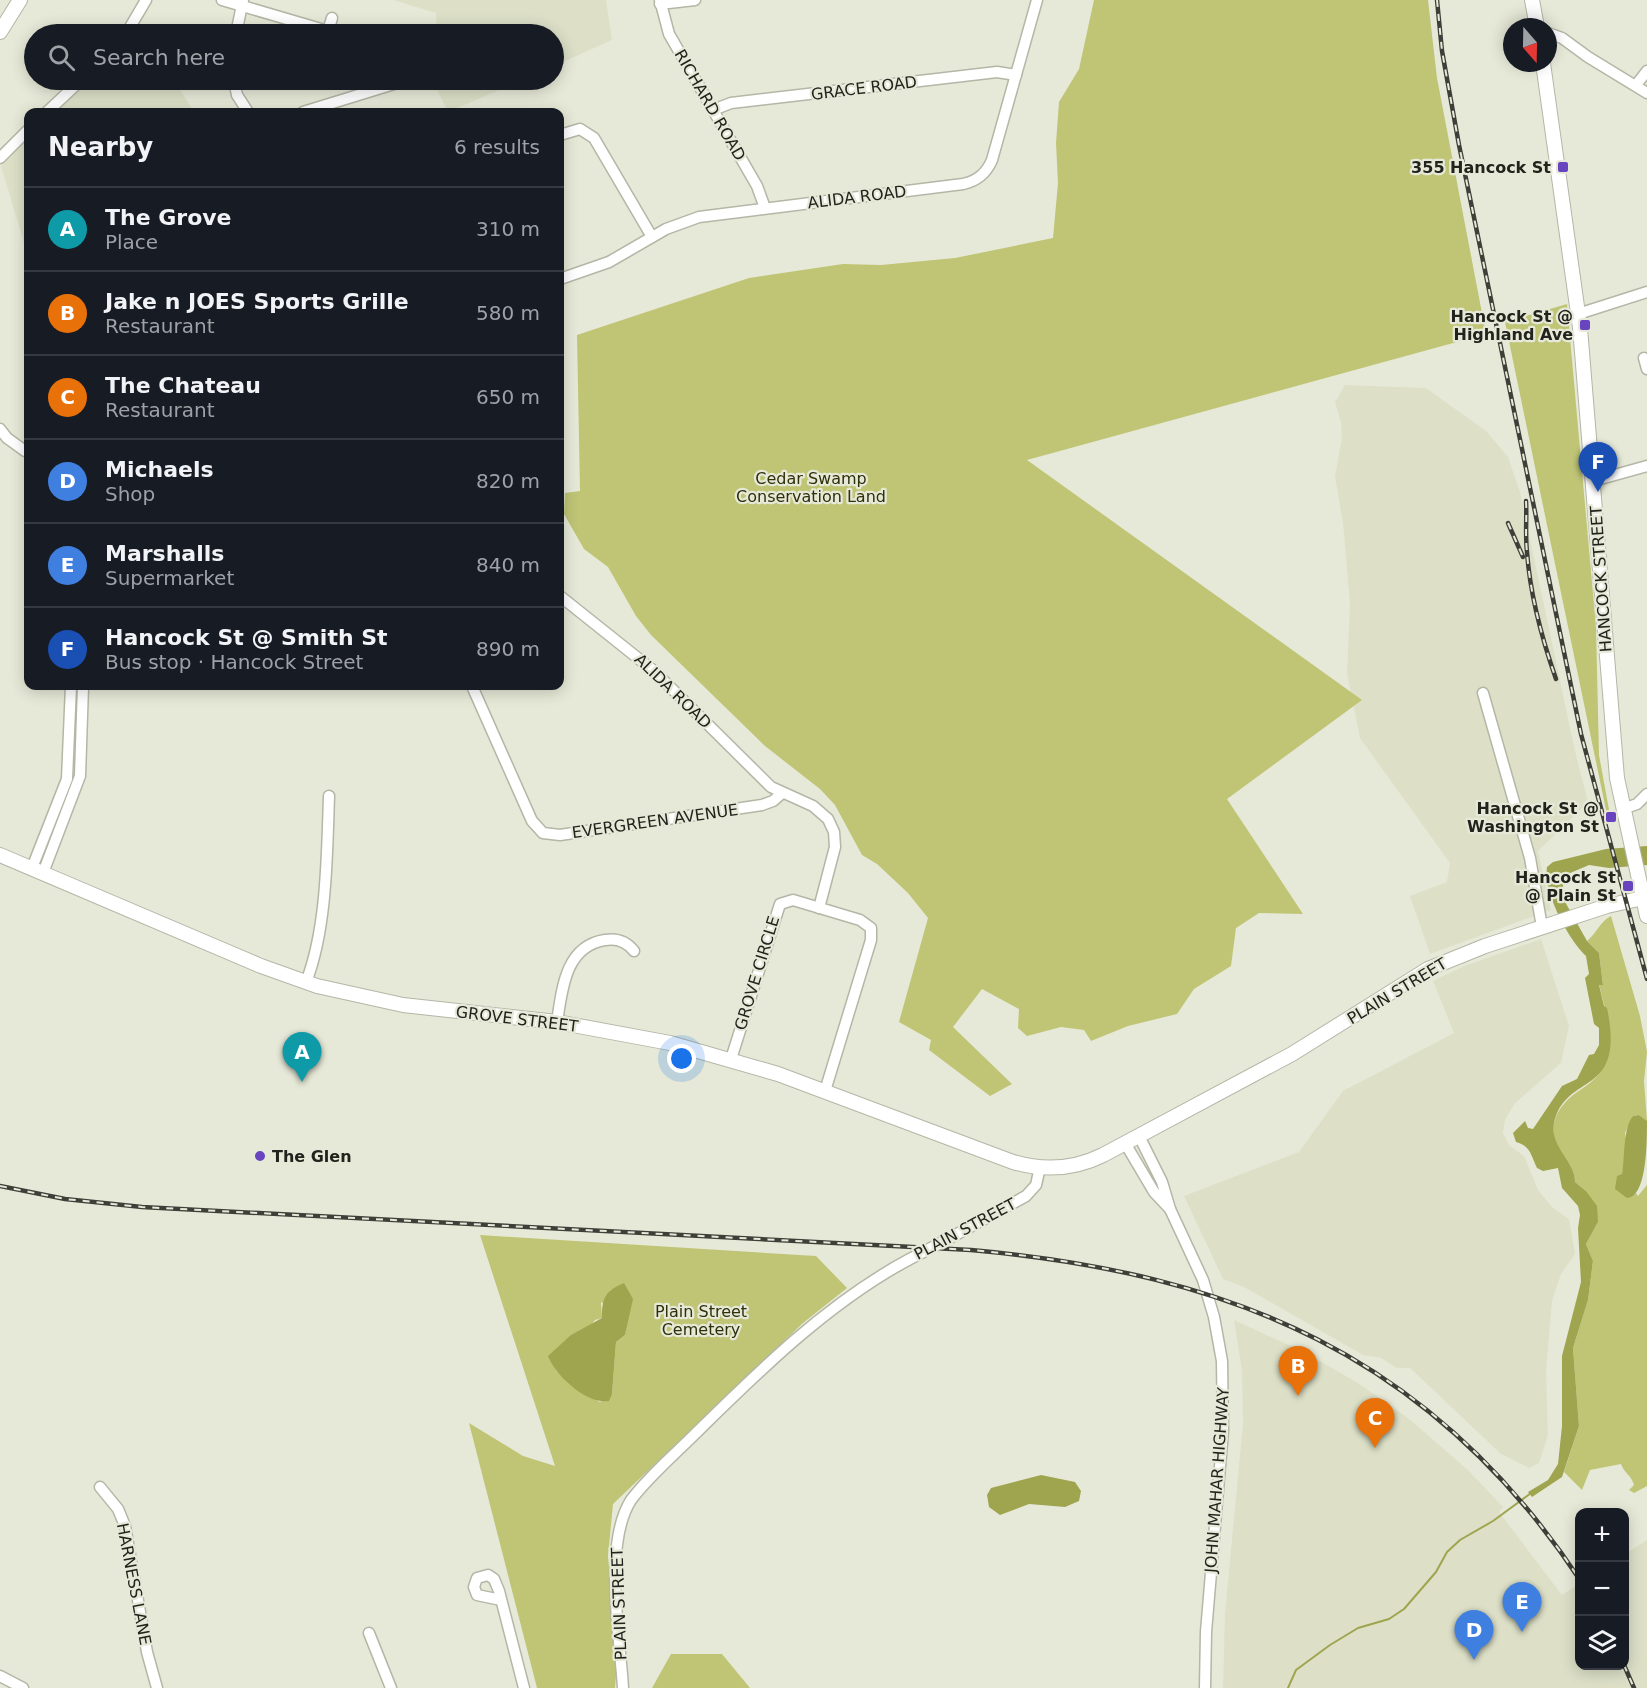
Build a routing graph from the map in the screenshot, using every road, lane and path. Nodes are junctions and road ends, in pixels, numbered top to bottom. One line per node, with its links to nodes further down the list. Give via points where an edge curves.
1 (20, 0): 15 (main road)
2 (146, 0): 11 (street)
3 (222, 0): 8 (street)
4 (695, 0): 7 (street)
5 (1037, 0): 19 (street, ALIDA ROAD)
6 (1532, 0): 10 (main road)
7 (660, 2): 28 (street, RICHARD ROAD, via 669,34)
8 (242, 3): 12 (street); 13 (street)
9 (332, 18): 14 (street)
10 (1535, 18)
11 (132, 24)
12 (238, 24)
13 (306, 24)
14 (332, 24)
15 (0, 32)
16 (1557, 36): 20 (street)
17 (1647, 71): 20 (street)
18 (1544, 72): 36 (main road, HANCOCK STREET)
19 (1016, 75): 28 (street, GRACE ROAD, via 997,72 731,103); 32 (street, ALIDA ROAD, via 992,160 975,180)
20 (1636, 85): 24 (street)
21 (70, 90): 25 (street)
22 (236, 90): 26 (street)
23 (374, 90): 27 (street)
24 (1647, 93)
25 (51, 108)
26 (246, 108)
27 (316, 108)
28 (713, 110): 32 (street, RICHARD ROAD, via 758,186)
29 (24, 134): 31 (street)
30 (564, 134): 33 (street, via 580,129 594,138)
31 (0, 158)
32 (765, 208): 33 (street, ALIDA ROAD, via 699,217)
33 (652, 237): 34 (street, ALIDA ROAD, via 609,262)
34 (564, 278)
35 (1647, 292): 36 (street)
36 (1578, 314): 40 (main road, HANCOCK STREET)
37 (0, 429): 38 (street)
38 (24, 451)
39 (1647, 466): 40 (street)
40 (1593, 481): 51 (main road, HANCOCK STREET, via 1614,757)
41 (564, 599): 48 (street, ALIDA ROAD, via 654,671)
42 (71, 690): 46 (street)
43 (83, 690): 47 (street)
44 (474, 690): 48 (street, EVERGREEN AVENUE, via 532,821 543,833 560,835 754,806 773,801)
45 (1483, 693): 57 (street, via 1532,866)
46 (70, 713): 47 (street); 53 (street, via 67,779)
47 (82, 714): 53 (street, via 79,782)
48 (781, 794): 55 (street, via 813,806 833,828 835,846)
49 (1647, 794): 51 (street, via 1637,804)
50 (330, 796): 59 (street, via 324,885 314,958)
51 (1623, 809): 54 (main road, HANCOCK STREET)
52 (0, 855): 53 (main road, GROVE STREET)
53 (38, 871): 59 (main road, GROVE STREET)
54 (1645, 899): 56 (main road); 57 (main road, PLAIN STREET)
55 (819, 908): 61 (street, GROVE CIRCLE, via 789,899 778,907); 62 (street, GROVE CIRCLE, via 864,921 872,936)
56 (1647, 916)
57 (1542, 927): 63 (main road, PLAIN STREET, via 1428,969 1292,1054)
58 (634, 951): 60 (street, via 625,942 609,940 594,943 579,953 566,975)
59 (306, 982): 60 (main road, GROVE STREET, via 403,1005)
60 (557, 1022): 61 (main road, GROVE STREET)
61 (731, 1059): 62 (main road, GROVE STREET)
62 (825, 1091): 65 (main road, GROVE STREET, via 1006,1160)
63 (1139, 1136): 64 (main road, PLAIN STREET); 66 (street, JOHN MAHAR HIGHWAY, via 1162,1182)
64 (1125, 1143): 65 (main road, PLAIN STREET, via 1083,1163); 66 (street, JOHN MAHAR HIGHWAY, via 1154,1192)
65 (1040, 1167): 75 (street, PLAIN STREET, bridge, via 1036,1185 1026,1196 862,1288 722,1408 631,1500 616,1543)
66 (1170, 1209): 76 (street, JOHN MAHAR HIGHWAY, via 1203,1280 1220,1350 1223,1425)
67 (100, 1487): 72 (street, HARNESS LANE, via 118,1509 125,1526 148,1659)
68 (501, 1600): 68 (street, via 494,1579 486,1575 476,1580 475,1592 481,1597); 74 (street)
69 (369, 1633): 73 (street)
70 (0, 1676): 71 (street)
71 (23, 1688)
72 (157, 1688)
73 (390, 1688)
74 (524, 1688)
75 (623, 1688)
76 (1205, 1688)

